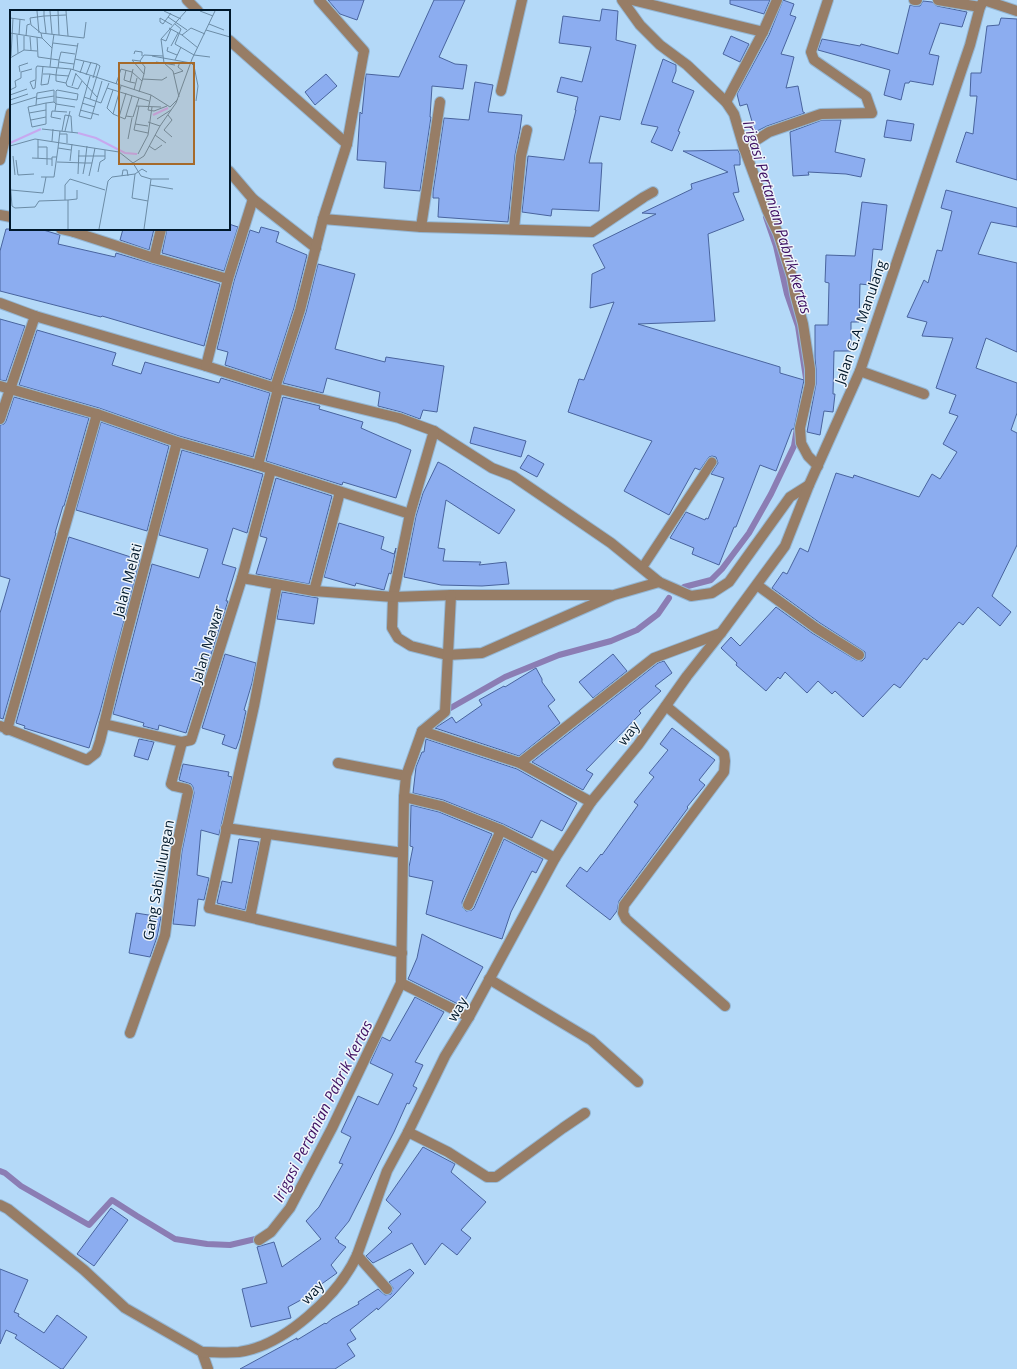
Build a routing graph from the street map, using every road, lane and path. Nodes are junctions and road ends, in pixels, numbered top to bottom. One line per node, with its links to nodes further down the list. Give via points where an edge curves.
1 (187, 0): 12 (street)
2 (319, 0): 21 (street, via 364,51)
3 (522, 0): 16 (street)
4 (622, 0): 18 (street, via 640,25 660,45 687,65)
5 (632, 0): 14 (street)
6 (777, 0): 14 (street)
7 (828, 0): 22 (street, via 811,52 812,56 814,60 866,96 872,113 821,114 770,132)
8 (914, 0): 9 (street)
9 (918, 0)
10 (938, 0): 11 (street)
11 (983, 2): 13 (street); 40 (street, Jalan G.A. Manulang)
12 (197, 10)
13 (1017, 11)
14 (763, 32): 18 (street)
15 (230, 41): 21 (street)
16 (500, 91)
17 (440, 102): 30 (street)
18 (726, 102): 22 (street, via 734,114)
19 (10, 116): 23 (street)
20 (527, 130): 32 (street, via 521,156)
21 (347, 144): 29 (street)
22 (744, 148): 50 (street, via 778,233 803,324 810,384 800,428 801,443 808,456)
23 (0, 160)
24 (230, 172): 26 (street)
25 (653, 192): 32 (street, via 592,232)
26 (253, 199): 34 (street); 36 (street)
27 (0, 215): 28 (street)
28 (10, 217)
29 (323, 219): 30 (street); 34 (street)
30 (421, 226): 32 (street)
31 (161, 230): 35 (street)
32 (514, 230)
33 (74, 231): 35 (street)
34 (316, 248): 42 (street)
35 (154, 258): 36 (street)
36 (228, 279): 39 (street)
37 (0, 303): 38 (street)
38 (35, 316): 39 (street); 41 (street)
39 (206, 366): 42 (street)
40 (860, 371): 43 (street); 50 (street, Jalan G.A. Manulang)
41 (5, 387): 44 (street); 45 (street)
42 (277, 388): 46 (street, via 399,418); 49 (street)
43 (924, 394)
44 (97, 414): 47 (street); 69 (street)
45 (0, 419)
46 (434, 431): 54 (street); 55 (street, via 492,468 513,476 611,543)
47 (177, 442): 49 (street); 68 (street, Jalan Melati)
48 (712, 462): 55 (lane)
49 (258, 465): 51 (street)
50 (818, 466): 52 (street, Jalan G.A. Manulang)
51 (271, 470): 53 (street); 56 (street, Jalan Mawar)
52 (809, 485): 57 (street, via 790,497 729,582 712,593 691,596); 59 (street, Jalan G.A. Manulang, via 785,546)
53 (340, 492): 54 (street); 60 (street)
54 (410, 514): 63 (street)
55 (642, 568): 57 (street)
56 (242, 578): 58 (street); 71 (street, Jalan Mawar, via 192,738)
57 (659, 582): 62 (street)
58 (277, 585): 60 (street); 77 (street, via 254,706)
59 (757, 585): 64 (street, Jalan G.A. Manulang); 66 (street, via 816,628)
60 (314, 591): 63 (street)
61 (451, 595): 62 (street); 63 (street); 65 (street)
62 (614, 595): 65 (street, via 482,653)
63 (393, 597): 65 (street, via 392,628 398,638 411,646)
64 (721, 633): 67 (street, way); 73 (street, via 654,658)
65 (447, 655): 70 (street, via 445,712)
66 (859, 655)
67 (666, 706): 76 (street, way); 87 (street, via 724,754 724,772 624,905 623,913 626,919)
68 (104, 724): 69 (street, Jalan Melati, via 96,754 87,760); 71 (street)
69 (4, 728)
70 (422, 731): 73 (street); 74 (street)
71 (182, 742): 89 (street, Gang Sabilulungan, via 171,784 187,789 188,792 176,850 166,928)
72 (338, 763): 74 (street)
73 (520, 763): 76 (street)
74 (406, 776): 75 (street)
75 (404, 797): 78 (street, via 442,806); 80 (street)
76 (591, 802): 81 (street, way)
77 (226, 828): 79 (street); 83 (street, via 209,908)
78 (500, 830): 81 (street); 82 (street)
79 (267, 834): 80 (street); 83 (street)
80 (402, 853): 84 (street)
81 (555, 858): 85 (street, way)
82 (468, 905)
83 (250, 917): 84 (street)
84 (402, 953): 86 (street)
85 (489, 979): 88 (street, way); 90 (street, via 591,1040)
86 (401, 983): 88 (street); 94 (street, via 332,1128 290,1208 271,1232)
87 (725, 1006)
88 (469, 1017): 92 (street, way, via 445,1056)
89 (130, 1033)
90 (638, 1082)
91 (585, 1113): 92 (street, via 496,1177 491,1178)
92 (408, 1132): 95 (street, way, via 387,1171)
93 (0, 1205): 97 (street, via 84,1270 125,1308)
94 (259, 1240)
95 (357, 1255): 96 (street); 97 (street, way, via 351,1269 322,1303 283,1335 258,1347 239,1352)
96 (387, 1289)
97 (202, 1352): 98 (street)
98 (208, 1369)

